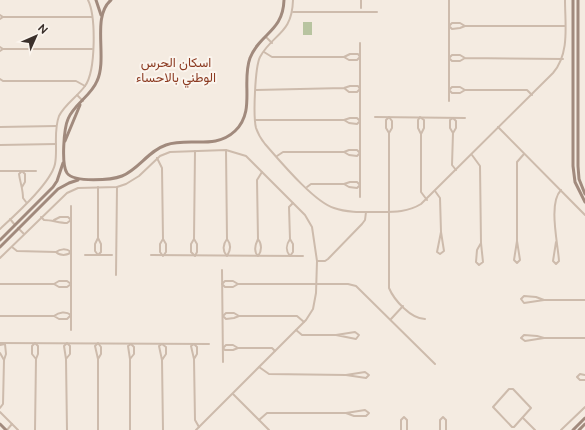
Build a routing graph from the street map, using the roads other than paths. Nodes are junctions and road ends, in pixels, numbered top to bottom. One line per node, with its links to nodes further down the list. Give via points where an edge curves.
1 (88, 0): 16 (street)
2 (96, 0): 18 (main road)
3 (111, 0): 18 (main road, via 104,9)
4 (284, 0): 22 (main road, via 283,15)
5 (293, 0): 12 (street)
6 (361, 0): 11 (street)
7 (449, 0): 19 (street)
8 (565, 0): 21 (street)
9 (573, 0): 96 (main road, via 573,166 575,182)
10 (578, 0): 91 (main road, via 578,166 579,179)
11 (361, 8)
12 (293, 12): 13 (street); 23 (street, via 285,29)
13 (378, 12)
14 (0, 15): 15 (street)
15 (3, 17): 16 (street); 17 (street)
16 (92, 17): 27 (street)
17 (0, 19)
18 (101, 19): 47 (main road, via 100,74 92,92)
19 (449, 26): 20 (street, via 452,29); 20 (street, via 452,23 460,23); 32 (street)
20 (465, 26): 21 (street)
21 (565, 26): 34 (street)
22 (266, 37): 23 (street); 75 (main road, via 250,58 246,111 244,120 236,131 213,142 178,142 165,145 151,152)
23 (272, 43): 29 (street)
24 (360, 43): 31 (street)
25 (0, 47): 26 (street)
26 (4, 49): 27 (street); 28 (street)
27 (92, 49): 38 (street, via 92,69)
28 (0, 51)
29 (264, 52): 30 (street, via 272,57); 41 (street, via 256,68)
30 (344, 56): 31 (street, via 349,60); 31 (street, via 358,54)
31 (360, 58): 40 (street)
32 (449, 58): 33 (street, via 452,61); 33 (street, via 452,55 460,55); 42 (street)
33 (465, 58): 34 (street)
34 (563, 59): 45 (street, via 554,73)
35 (0, 79): 36 (street)
36 (3, 81): 37 (street); 38 (street, via 76,81)
37 (0, 83)
38 (85, 86): 44 (street)
39 (344, 88): 40 (street, via 358,86); 40 (street, via 349,92 357,92); 41 (street)
40 (360, 89): 55 (street)
41 (256, 90): 53 (street)
42 (449, 90): 43 (street, via 452,93); 43 (street, via 452,87 460,87); 46 (street)
43 (465, 90): 45 (street, via 527,90)
44 (77, 95): 47 (street); 57 (street, via 63,110)
45 (532, 95): 58 (street)
46 (449, 101)
47 (82, 102): 63 (main road); 63 (main road, via 67,121)
48 (375, 117): 49 (street)
49 (389, 117): 50 (street); 59 (street, via 392,128); 59 (street, via 386,120)
50 (420, 118): 51 (street); 61 (street, via 418,128); 61 (street, via 424,120)
51 (453, 118): 52 (street); 60 (street, via 456,121 456,128); 60 (street, via 450,120)
52 (465, 118)
53 (255, 120): 54 (street); 72 (street, via 260,138)
54 (344, 120): 55 (street, via 357,118); 55 (street, via 357,124)
55 (360, 121): 69 (street)
56 (0, 126): 57 (street)
57 (56, 126): 65 (street)
58 (498, 127): 70 (street); 71 (street)
59 (389, 133): 101 (street)
60 (453, 133): 78 (street, via 452,165)
61 (421, 134): 93 (street, via 421,192)
62 (0, 142): 64 (street)
63 (64, 143): 73 (main road)
64 (1, 144): 65 (street)
65 (56, 144): 94 (street, via 55,164 50,177)
66 (226, 150): 67 (street); 81 (street, via 246,156); 115 (street)
67 (195, 151): 74 (street, via 170,152); 114 (street)
68 (344, 152): 69 (street, via 357,150); 69 (street, via 357,156); 72 (street, via 283,152)
69 (360, 153): 84 (street)
70 (524, 154): 89 (street); 119 (street, via 517,162)
71 (472, 155): 78 (street); 121 (street, via 480,166)
72 (276, 156): 88 (street)
73 (65, 158): 82 (main road, via 67,172 75,178); 95 (main road, via 58,181)
74 (157, 158): 76 (street); 113 (street, via 162,168)
75 (142, 161): 76 (street); 82 (main road, via 120,177)
76 (148, 167): 87 (street, via 134,180)
77 (36, 170): 80 (street)
78 (456, 170): 90 (street)
79 (0, 171): 80 (street)
80 (22, 171): 85 (street, via 19,174); 85 (street, via 25,174 25,182)
81 (262, 172): 97 (street); 116 (street, via 257,180)
82 (83, 179): 98 (main road, via 64,185)
83 (344, 184): 84 (street, via 358,182); 84 (street, via 357,188); 88 (street, via 310,184)
84 (360, 185): 92 (street)
85 (22, 187): 94 (street)
86 (98, 187): 87 (street); 103 (street, via 72,190); 112 (street)
87 (117, 187): 139 (street)
88 (307, 187): 100 (street, via 330,207)
89 (561, 190): 102 (street); 120 (street, via 555,199)
90 (435, 192): 93 (street); 110 (street, via 440,198)
91 (585, 194)
92 (360, 197)
93 (427, 200): 101 (street, via 408,211)
94 (26, 202): 104 (street)
95 (38, 202): 98 (main road); 107 (main road)
96 (585, 202)
97 (293, 203): 117 (street, via 289,207); 137 (street, via 312,227)
98 (41, 206): 108 (main road)
99 (71, 206): 106 (street)
100 (366, 212): 101 (street); 137 (street, via 362,224 325,261)
101 (389, 212): 148 (street, via 389,288)
102 (585, 215)
103 (41, 217): 105 (street, via 44,220); 111 (street)
104 (10, 219): 107 (street); 109 (street)
105 (54, 220): 106 (street, via 60,223); 106 (street, via 68,217)
106 (71, 220): 125 (street)
107 (15, 225): 118 (main road)
108 (18, 228): 111 (street); 122 (main road)
109 (0, 229)
110 (441, 232): 110 (street, via 437,252 440,254 444,251)
111 (24, 234): 123 (street)
112 (98, 238): 127 (street, via 95,244); 127 (street, via 101,252)
113 (163, 239): 130 (street, via 160,244); 130 (street, via 166,252)
114 (194, 239): 131 (street, via 191,252); 131 (street, via 197,252)
115 (227, 239): 132 (street, via 224,244); 132 (street, via 230,252)
116 (258, 239): 133 (street, via 255,244); 133 (street, via 261,252)
117 (290, 239): 134 (street, via 287,244); 134 (street, via 293,252)
118 (0, 240)
119 (517, 241): 119 (street, via 514,260 517,263 520,260)
120 (556, 242): 120 (street, via 553,261 556,264 559,261)
121 (481, 243): 121 (street, via 476,254 476,262 479,265 483,262)
122 (0, 246)
123 (12, 247): 124 (street, via 17,252); 136 (street)
124 (56, 252): 125 (street, via 67,255); 125 (street, via 67,249)
125 (71, 252): 142 (street)
126 (85, 254): 127 (street)
127 (98, 255): 128 (street)
128 (112, 255)
129 (151, 256): 130 (street)
130 (163, 256): 131 (street)
131 (194, 256): 132 (street)
132 (227, 256): 133 (street)
133 (258, 256): 134 (street)
134 (290, 256): 135 (street)
135 (303, 256)
136 (0, 258)
137 (317, 261): 145 (street)
138 (222, 270): 143 (street)
139 (116, 275)
140 (0, 284): 141 (street)
141 (54, 284): 142 (street, via 60,287); 142 (street, via 67,281)
142 (71, 284): 149 (street)
143 (222, 284): 144 (street, via 225,287); 144 (street, via 225,281 233,281); 152 (street)
144 (238, 284): 145 (street)
145 (316, 284): 154 (street, via 356,286); 156 (street, via 316,302)
146 (544, 300): 146 (street, via 524,296 521,300 524,303); 147 (street)
147 (585, 300)
148 (403, 306): 154 (street); 155 (street, via 415,318)
149 (71, 315): 151 (street, via 59,313); 151 (street, via 67,319); 157 (street)
150 (0, 316): 151 (street)
151 (54, 316)
152 (222, 316): 153 (street, via 226,319); 153 (street, via 234,313); 170 (street)
153 (239, 316): 156 (street, via 297,316)
154 (391, 319): 182 (street)
155 (425, 319)
156 (304, 322): 158 (street)
157 (71, 330)
158 (296, 330): 159 (street, via 302,335); 172 (street)
159 (336, 335): 159 (street, via 356,339 359,336 355,332)
160 (544, 338): 160 (street, via 524,335 521,338 525,342); 161 (street)
161 (585, 338)
162 (35, 343): 163 (street); 164 (street); 174 (street, via 38,346); 174 (street, via 32,346 32,354)
163 (67, 343): 165 (street); 175 (street, via 64,346); 175 (street, via 70,346 70,354)
164 (1, 344): 177 (street, via 6,346)
165 (98, 344): 166 (street); 176 (street, via 95,346); 176 (street, via 101,346 102,354)
166 (131, 344): 167 (street); 178 (street, via 128,346); 178 (street, via 134,347 134,354)
167 (162, 344): 168 (street); 179 (street); 179 (street, via 166,347 166,354)
168 (194, 344): 169 (street); 180 (street, via 191,346); 180 (street, via 198,354)
169 (209, 344)
170 (222, 348): 171 (street); 171 (street, via 226,344); 181 (street)
171 (238, 348): 172 (street, via 272,348)
172 (275, 351): 183 (street)
173 (0, 353): 177 (street)
174 (36, 359): 202 (street)
175 (66, 359): 203 (street)
176 (98, 359): 204 (street)
177 (4, 360): 189 (street, via 3,404)
178 (130, 360): 205 (street)
179 (162, 360): 206 (street)
180 (194, 360): 199 (street, via 195,420)
181 (223, 362)
182 (435, 364)
183 (259, 367): 184 (street, via 269,374); 187 (street)
184 (346, 375): 184 (street, via 366,378 369,375 366,372)
185 (585, 375): 186 (street, via 580,374 577,377)
186 (585, 380)
187 (233, 394): 194 (street); 199 (street)
188 (585, 407): 214 (street)
189 (0, 408)
190 (0, 412): 197 (street)
191 (346, 413): 191 (street, via 354,416 366,416 369,413 365,410); 194 (street, via 267,413)
192 (523, 418): 192 (street, via 531,410 530,406 513,388 509,389 494,405 493,410 512,427); 213 (street)
193 (585, 418): 195 (main road)
194 (259, 420): 208 (street)
195 (580, 422): 198 (main road); 215 (main road)
196 (0, 424): 200 (main road)
197 (12, 424): 200 (street); 201 (street)
198 (584, 425): 216 (main road)
199 (200, 427): 207 (street)
200 (6, 430)
201 (18, 430)
202 (35, 430)
203 (67, 430)
204 (98, 430)
205 (130, 430)
206 (162, 430)
207 (196, 430)
208 (269, 430)
209 (401, 430): 210 (street, via 401,420 404,417 407,420)
210 (407, 430)
211 (440, 430): 212 (street, via 440,420 443,417 446,420)
212 (446, 430)
213 (534, 430)
214 (562, 430)
215 (573, 430)
216 (579, 430)

